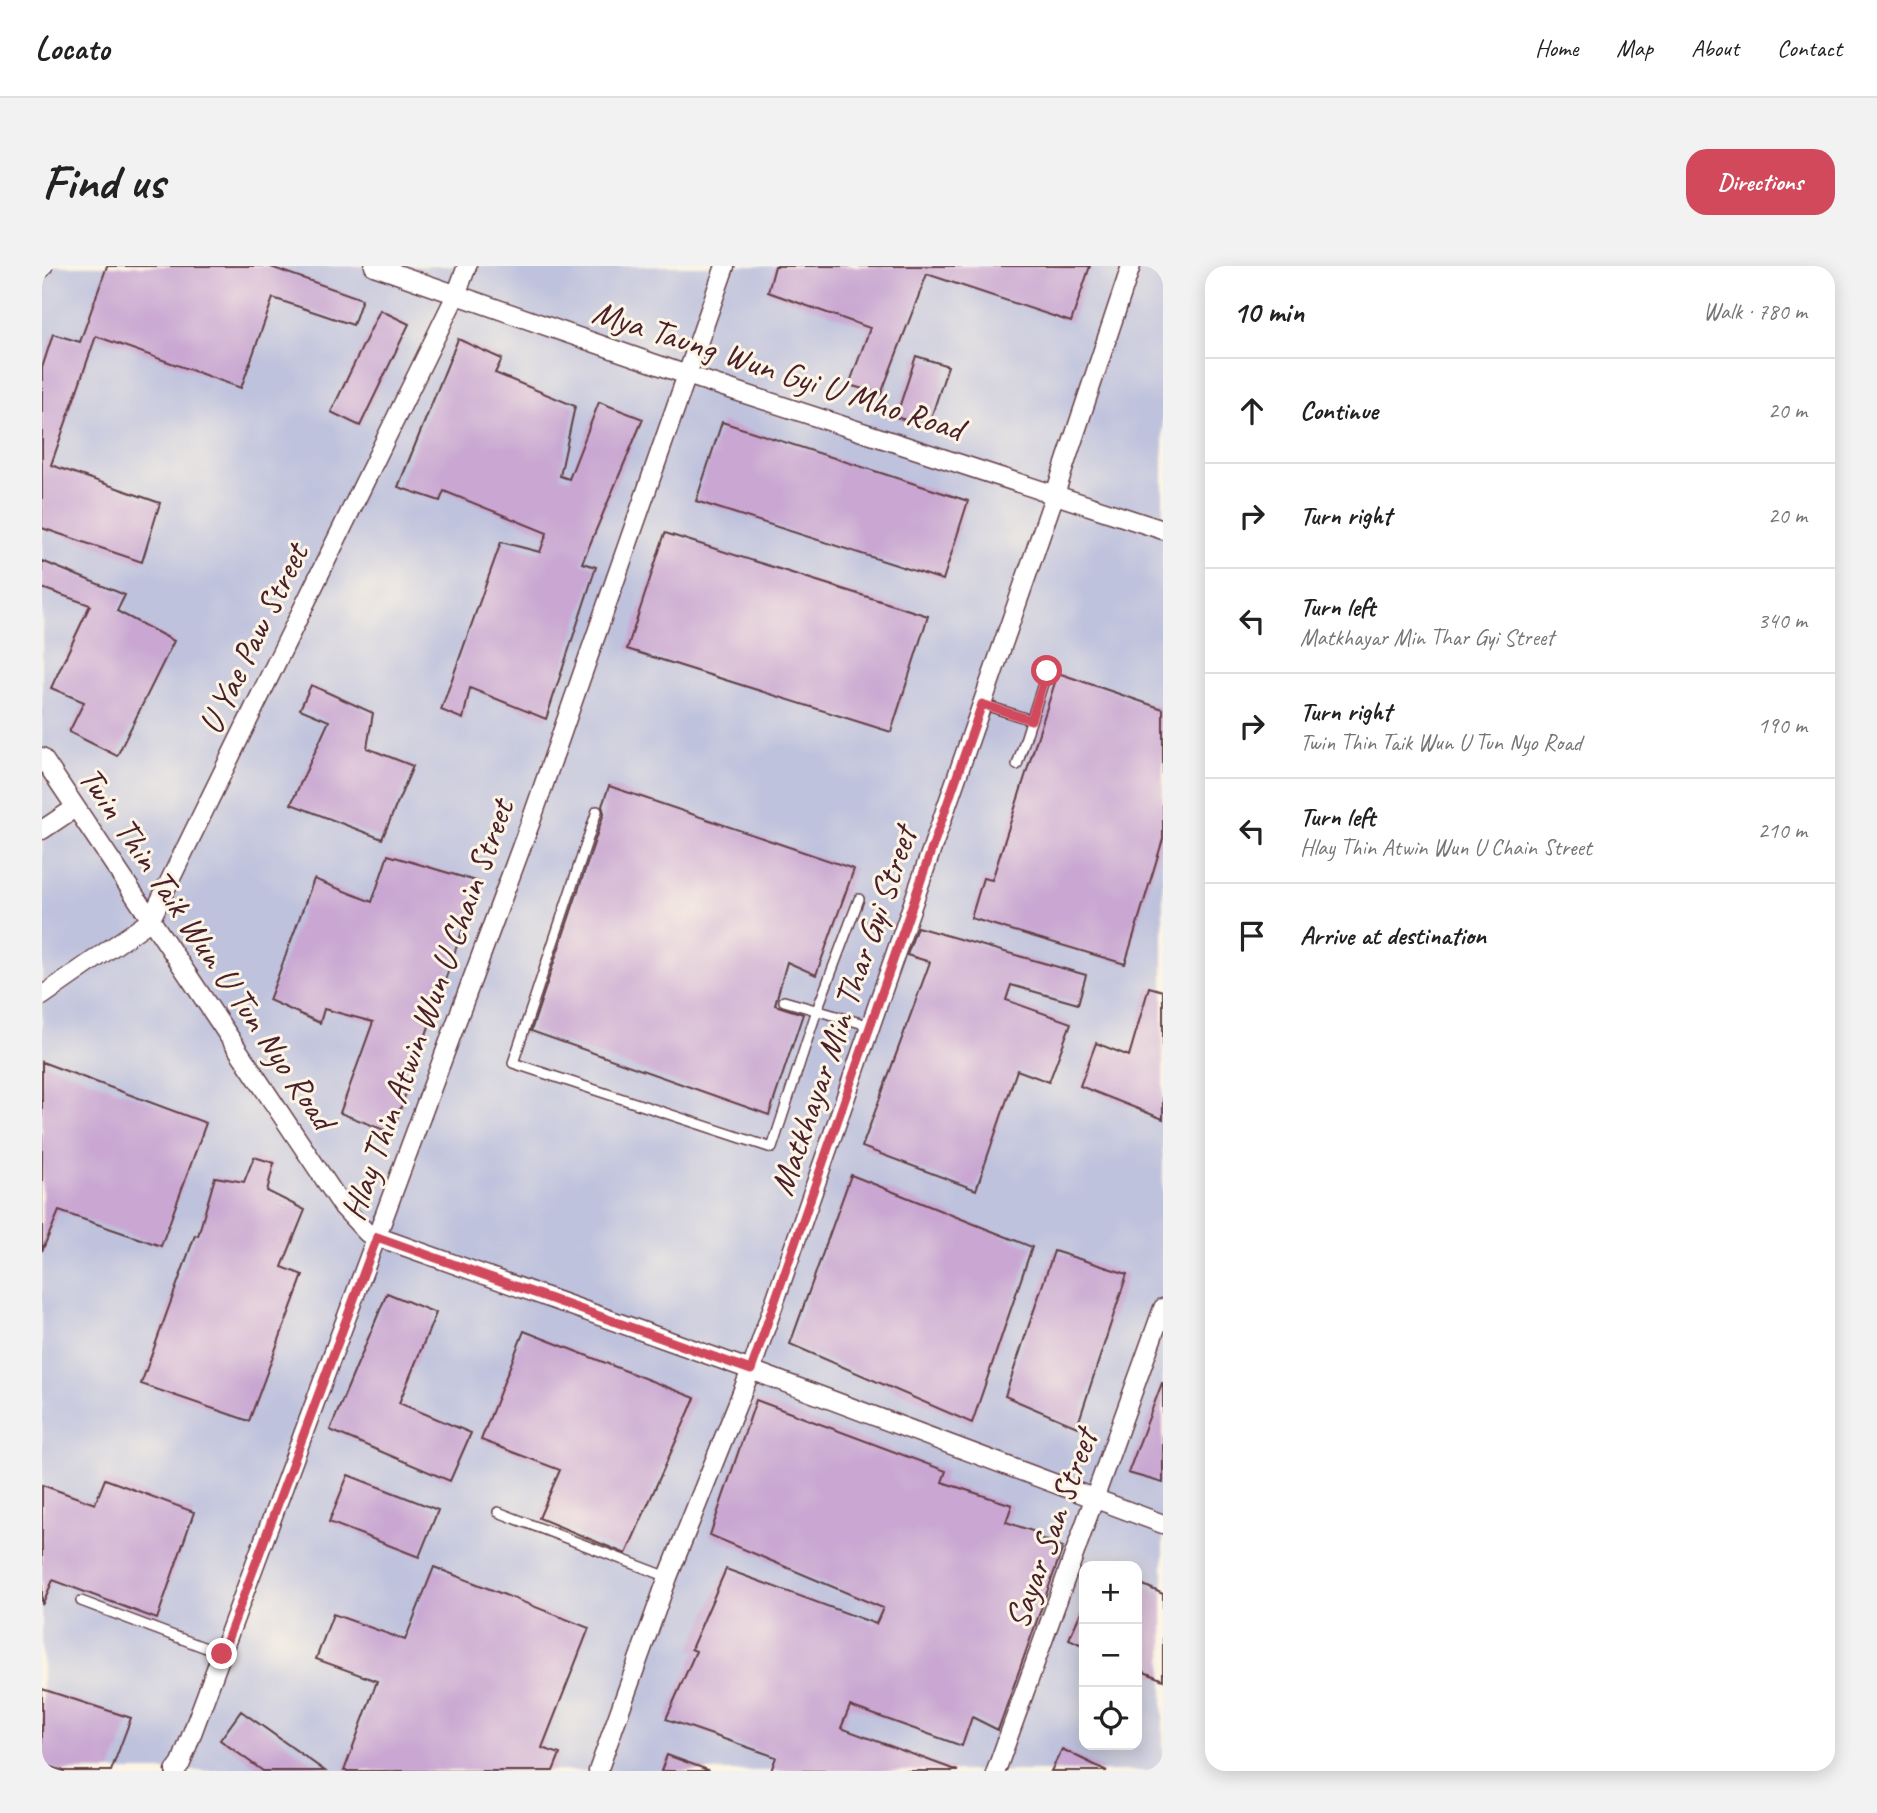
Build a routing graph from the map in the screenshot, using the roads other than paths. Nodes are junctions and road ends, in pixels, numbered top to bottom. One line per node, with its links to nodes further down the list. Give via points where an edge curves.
1 (374, 266): 5 (street, Mya Taung Wun Gyi U Mho Road)
2 (467, 266): 5 (street, U Yae Paw Street)
3 (725, 266): 6 (street, Hlay Thin Atwin Wun U Chain Street)
4 (1132, 266): 7 (street, Matkhayar Min Thar Gyi Street)
5 (456, 295): 6 (street, Mya Taung Wun Gyi U Mho Road); 18 (street, U Yae Paw Street)
6 (687, 375): 7 (street, Mya Taung Wun Gyi U Mho Road); 23 (street, Hlay Thin Atwin Wun U Chain Street, via 531,821)
7 (1055, 494): 8 (street, Mya Taung Wun Gyi U Mho Road); 10 (street, Matkhayar Min Thar Gyi Street)
8 (1163, 530)
9 (1047, 671): 11 (lane)
10 (982, 704): 11 (lane); 22 (street, Matkhayar Min Thar Gyi Street)
11 (1031, 720): 13 (lane)
12 (42, 757): 14 (street, Twin Thin Taik Wun U Tun Nyo Road)
13 (1017, 765)
14 (75, 808): 16 (street); 18 (street, Twin Thin Taik Wun U Tun Nyo Road)
15 (597, 811): 21 (lane, via 513,1063 772,1149)
16 (42, 830)
17 (859, 899): 21 (lane)
18 (150, 922): 19 (street, U Yae Paw Street); 23 (street, Twin Thin Taik Wun U Tun Nyo Road, via 343,1207 367,1233)
19 (42, 996)
20 (784, 1001): 21 (lane)
21 (817, 1010): 22 (lane)
22 (871, 1026): 25 (street, Matkhayar Min Thar Gyi Street)
23 (377, 1237): 25 (street, Twin Thin Taik Wun U Tun Nyo Road); 31 (street, Hlay Thin Atwin Wun U Chain Street)
24 (1163, 1308): 26 (street, Sayar San Street)
25 (751, 1370): 26 (street, Twin Thin Taik Wun U Tun Nyo Road); 29 (street, Matkhayar Min Thar Gyi Street)
26 (1096, 1499): 28 (street, Twin Thin Taik Wun U Tun Nyo Road); 34 (street, Sayar San Street)
27 (498, 1512): 29 (lane)
28 (1163, 1524)
29 (668, 1577): 33 (street, Matkhayar Min Thar Gyi Street)
30 (81, 1601): 31 (lane)
31 (222, 1654): 32 (street, Hlay Thin Atwin Wun U Chain Street)
32 (175, 1771)
33 (598, 1771)
34 (996, 1771)

